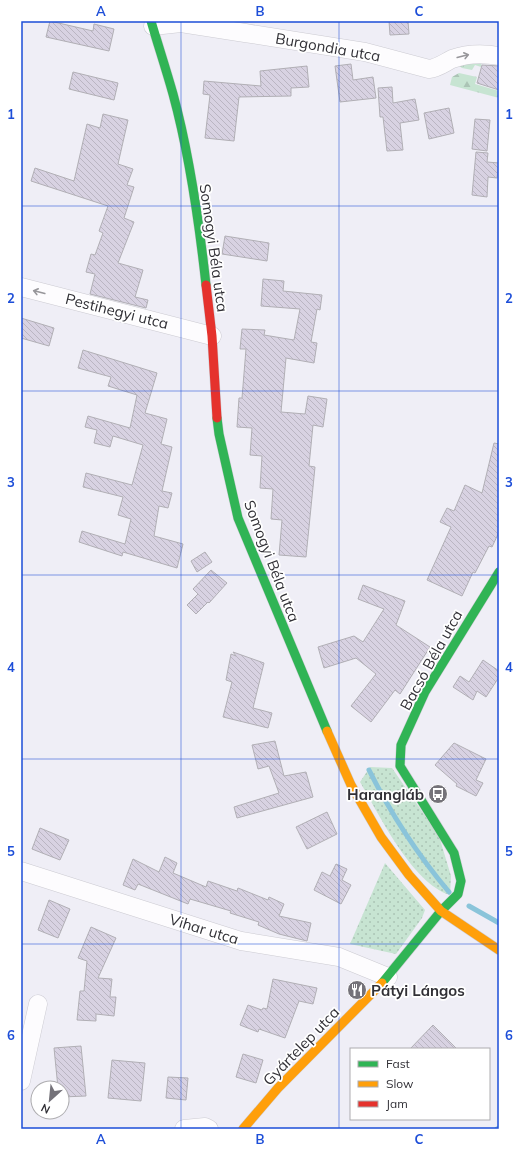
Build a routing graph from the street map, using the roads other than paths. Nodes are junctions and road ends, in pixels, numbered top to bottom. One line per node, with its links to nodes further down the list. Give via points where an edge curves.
1 (152, 24): 2 (street, Burgondia utca, one-way to 2, via 181,23 365,52 429,69 477,53); 4 (main road, Somogyi Béla utca, via 173,95 189,170 202,245)
2 (499, 56)
3 (21, 287): 4 (street, Pestihegyi utca, one-way to 3)
4 (212, 336): 7 (main road, Somogyi Béla utca, via 219,434 238,518 252,555 351,786 381,837 409,875)
5 (499, 572): 7 (main road, Bacsó Béla utca, via 425,692 401,745 400,766 454,853 461,881 458,894)
6 (21, 872): 9 (street, Vihar utca, via 242,941 339,957)
7 (441, 911): 8 (main road, Somogyi Béla utca); 9 (main road, Gyártelep utca)
8 (499, 950)
9 (388, 977): 14 (main road, Gyártelep utca, via 278,1088)
10 (38, 1004): 11 (street)
11 (21, 1081)
12 (184, 1129): 13 (street)
13 (209, 1129)
14 (243, 1129)

